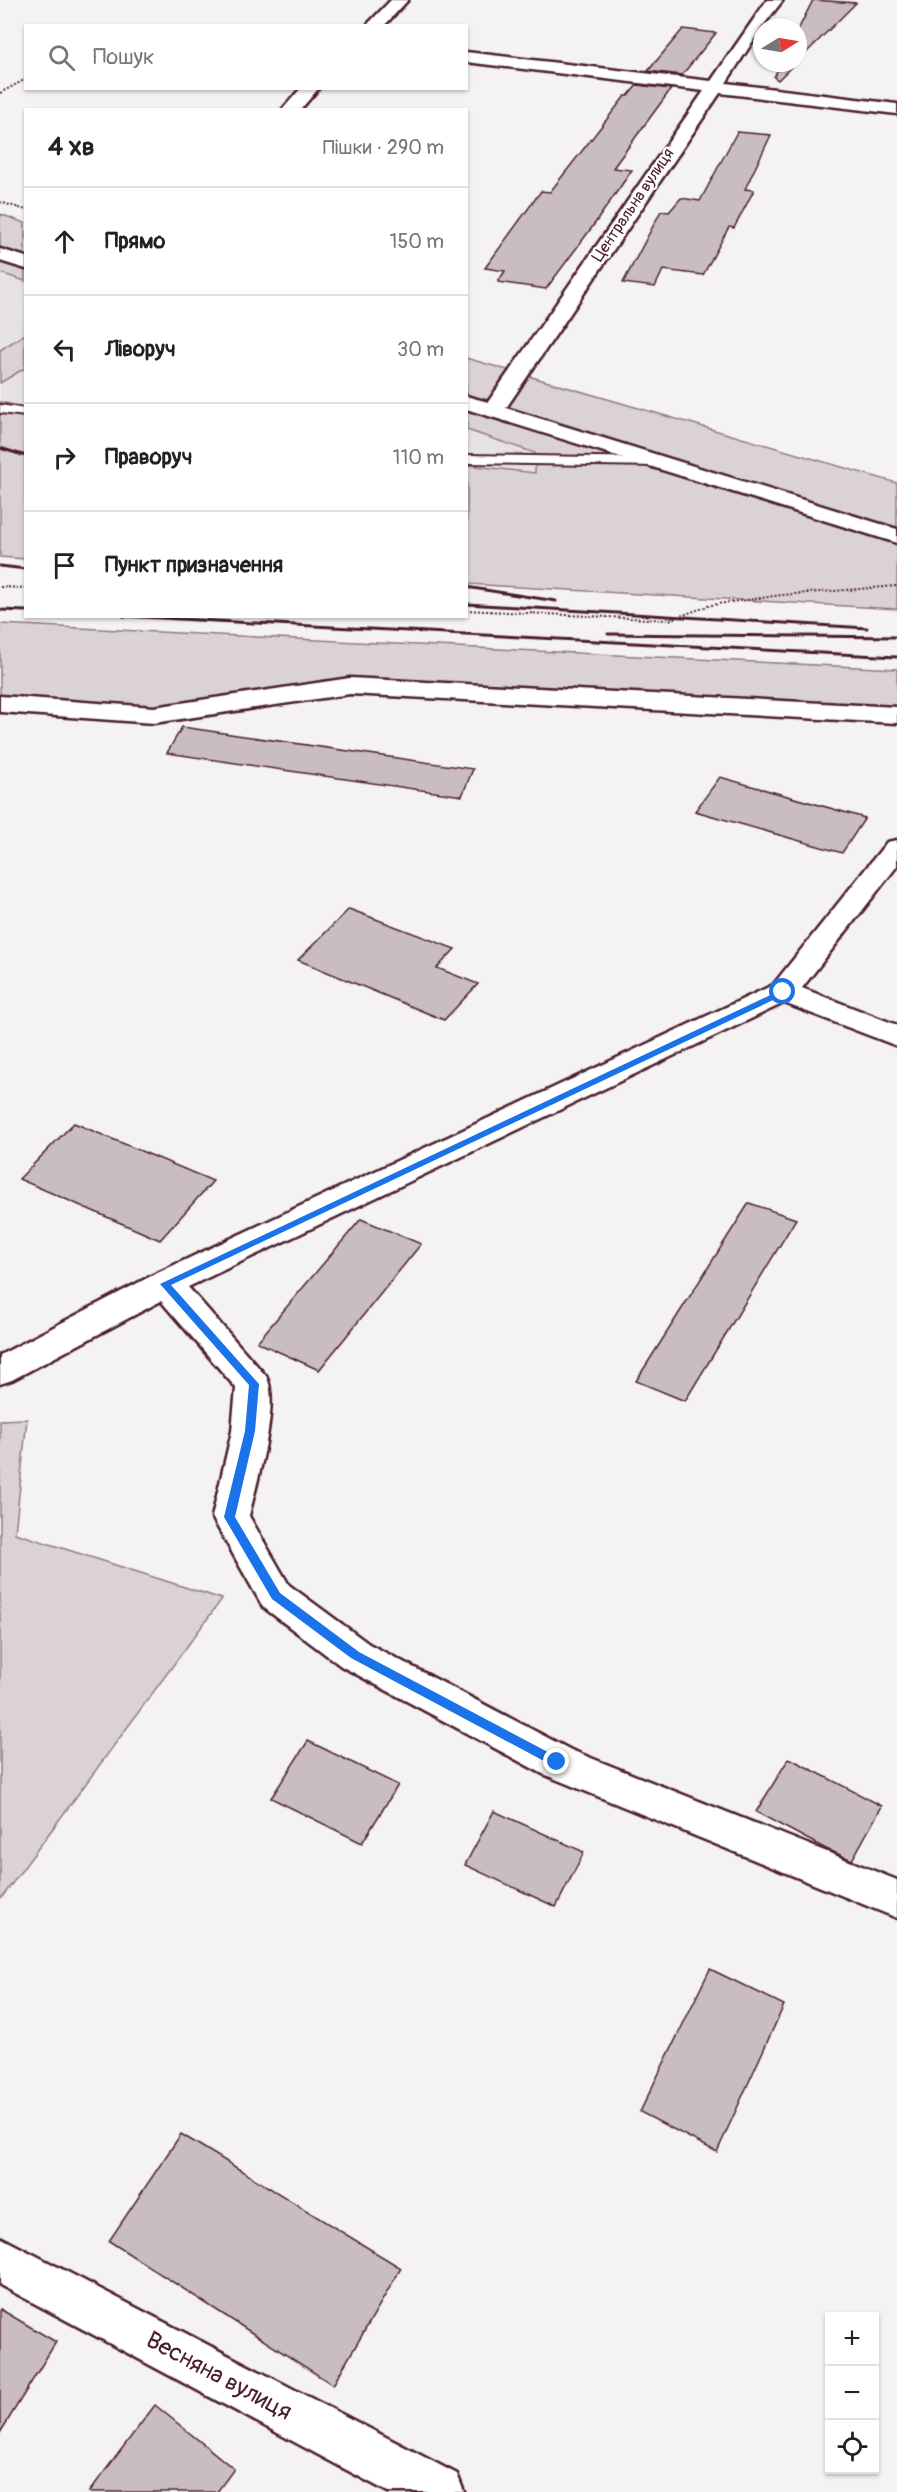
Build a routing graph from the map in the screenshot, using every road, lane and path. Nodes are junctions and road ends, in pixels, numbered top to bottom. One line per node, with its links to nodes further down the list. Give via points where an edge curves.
1 (400, 0): 3 (street)
2 (775, 0): 6 (street, Центральна вулиця)
3 (376, 24)
4 (468, 57): 6 (street)
5 (24, 80): 8 (path)
6 (715, 86): 10 (street); 17 (street, Центральна вулиця)
7 (309, 90): 9 (street)
8 (0, 93)
9 (292, 108)
10 (897, 108)
11 (0, 202): 12 (path)
12 (24, 209)
13 (0, 255): 14 (street)
14 (24, 262)
15 (468, 403): 17 (street)
16 (0, 409): 18 (lane)
17 (493, 411): 20 (street)
18 (24, 413)
19 (468, 459): 20 (lane)
20 (657, 462): 21 (street)
21 (897, 536)
22 (897, 586): 25 (path, via 711,604 669,621)
23 (0, 587): 24 (path)
24 (24, 588)
25 (468, 610)
26 (0, 704): 27 (street, via 154,715 350,686)
27 (897, 715)
28 (897, 848): 29 (street)
29 (783, 992): 30 (street); 31 (street)
30 (897, 1036)
31 (165, 1284): 32 (street); 33 (street, via 254,1384 250,1431 230,1517 276,1596 355,1655 557,1762)
32 (0, 1371)
33 (897, 1899)
34 (0, 2260): 35 (street, Весняна вулиця)
35 (439, 2492)

